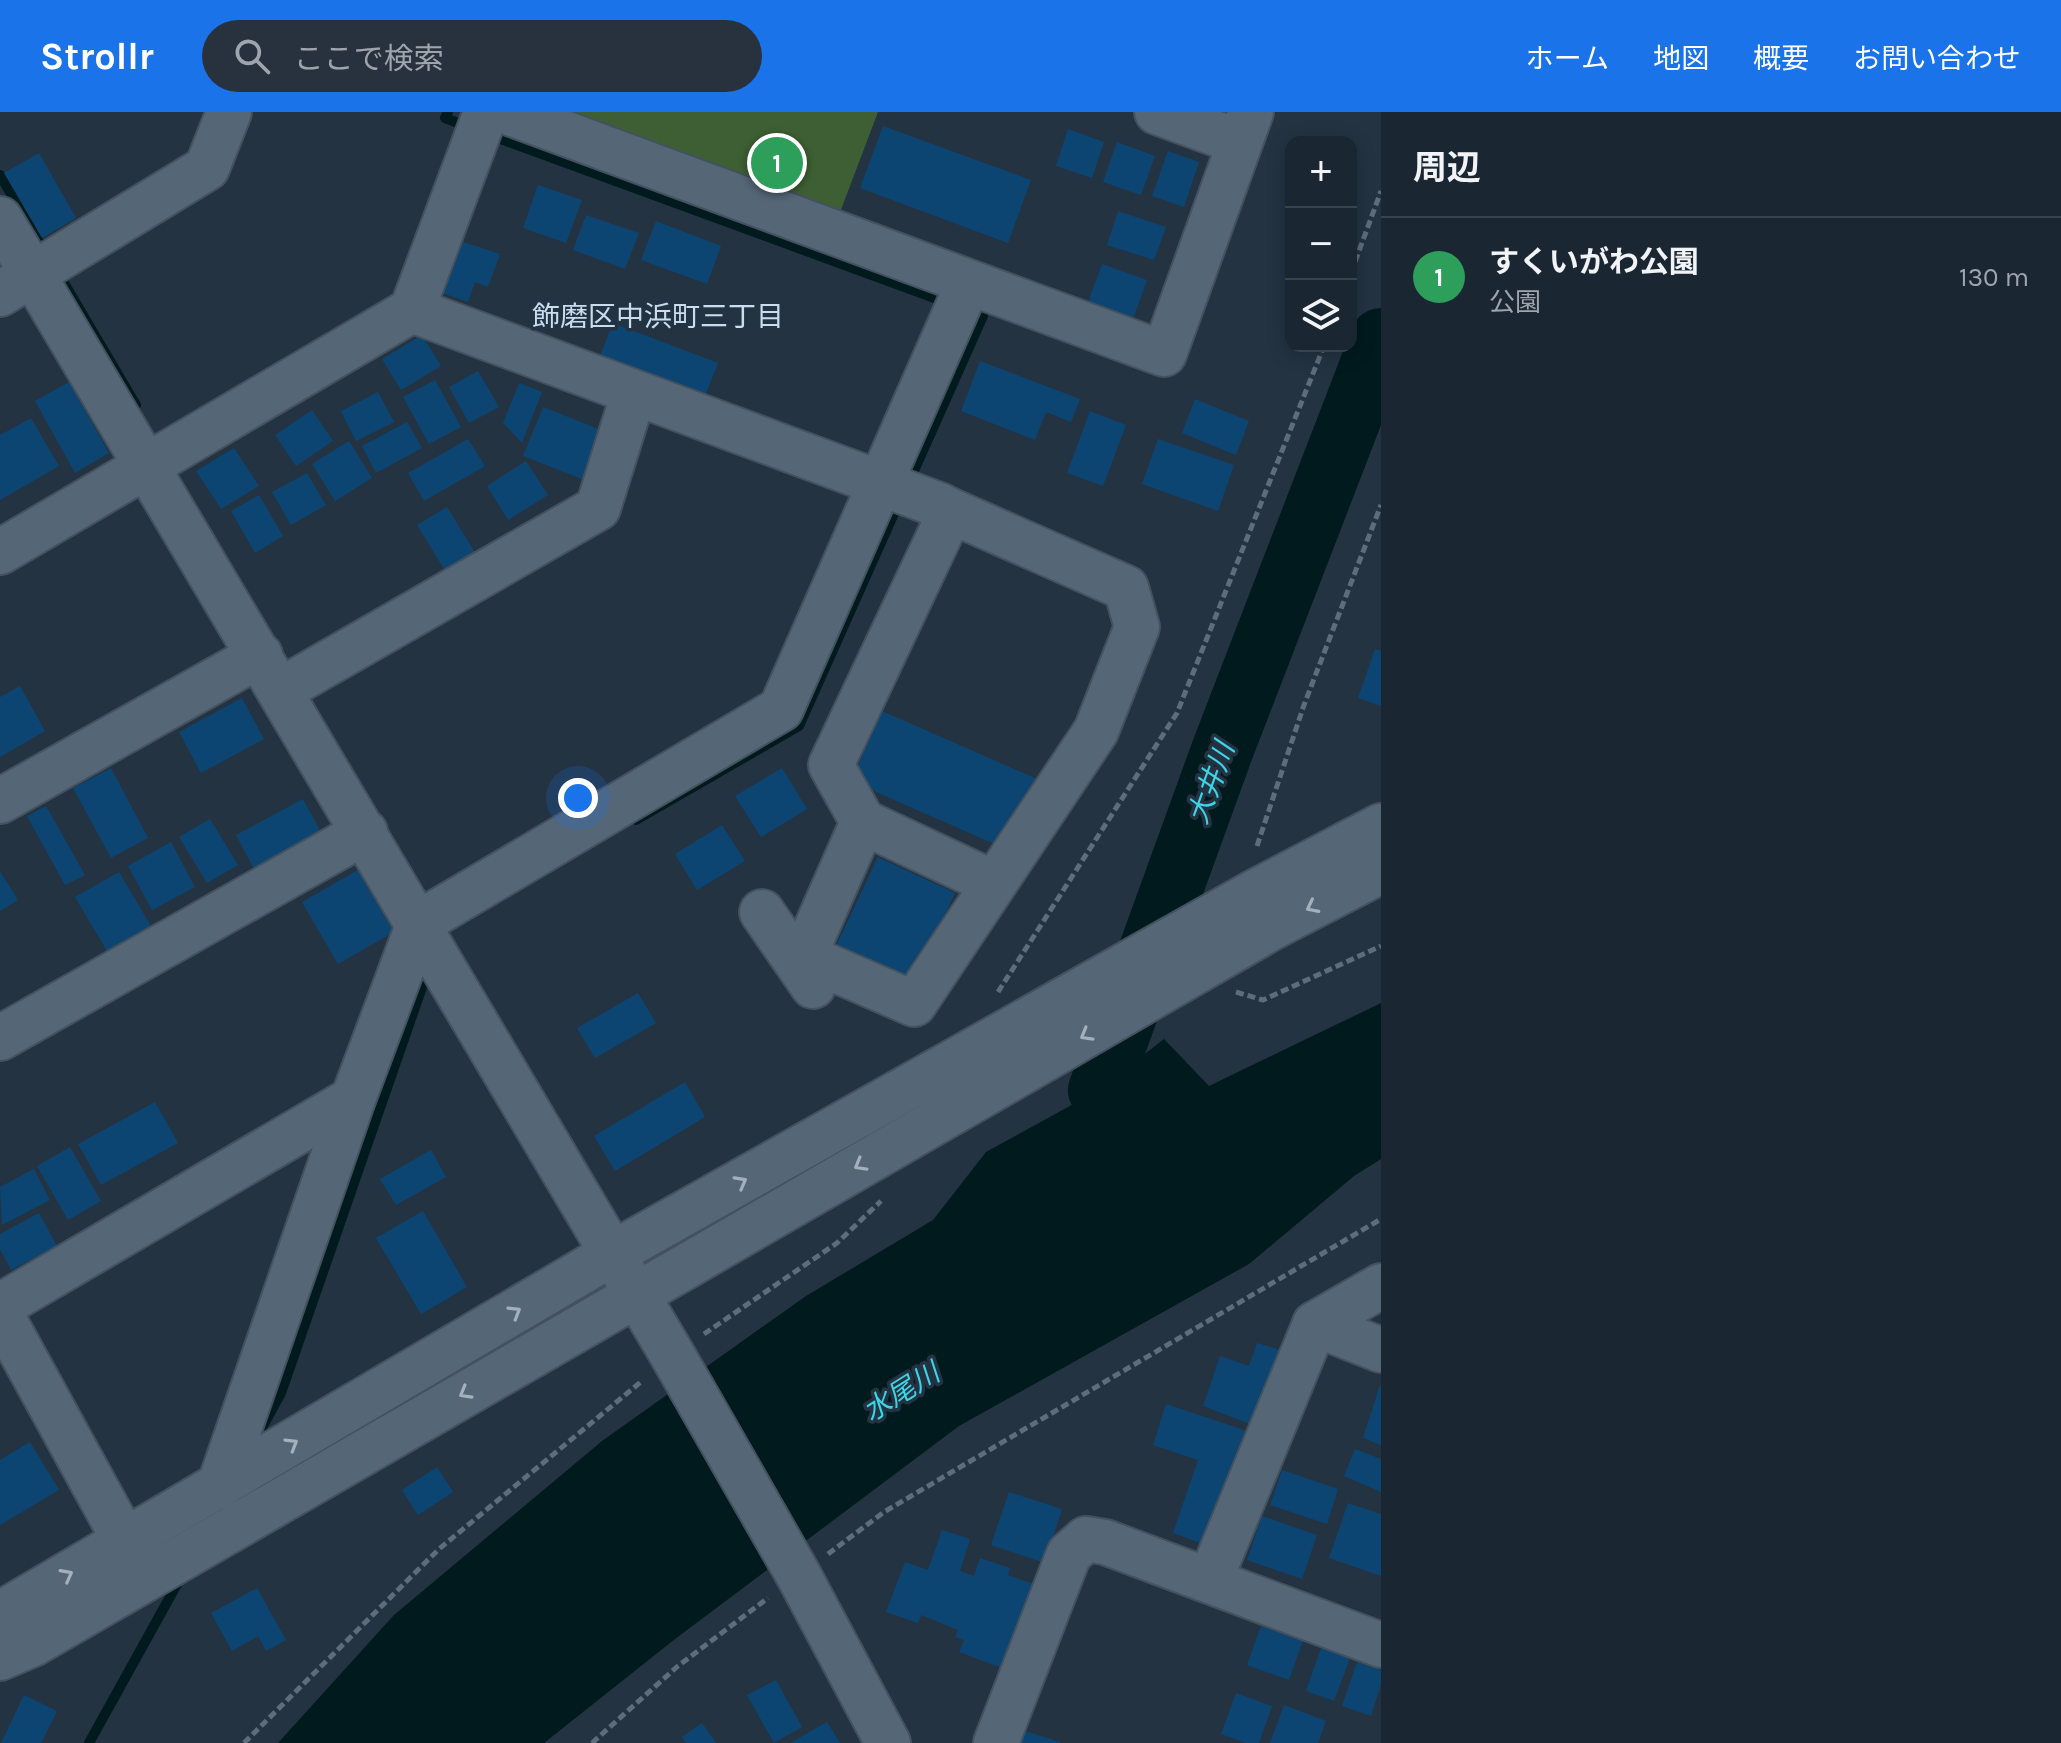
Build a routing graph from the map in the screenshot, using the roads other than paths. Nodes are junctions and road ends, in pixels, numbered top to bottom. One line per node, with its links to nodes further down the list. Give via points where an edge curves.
1 (229, 112): 8 (street, via 207,168)
2 (486, 112): 9 (street)
3 (507, 112): 7 (street)
4 (1157, 112): 5 (street)
5 (1245, 127): 7 (street, via 1164,354)
6 (0, 219): 8 (street)
7 (968, 284): 12 (street)
8 (17, 285): 11 (street)
9 (412, 310): 10 (street); 11 (street)
10 (634, 393): 12 (street); 15 (street, via 598,508)
11 (148, 466): 14 (street); 15 (street)
12 (880, 484): 13 (street); 23 (street, via 781,709)
13 (945, 508): 17 (street, via 831,765); 21 (street, via 1126,588 1137,627 1096,731)
14 (0, 552)
15 (270, 672): 16 (street); 19 (street)
16 (0, 801)
17 (863, 822): 21 (street); 24 (street)
18 (1381, 826): 27 (street, one-way to 18)
19 (365, 832): 23 (street); 25 (street)
20 (1381, 871): 29 (street, one-way to 29, via 1271,928)
21 (993, 883): 24 (street, via 914,1004)
22 (762, 912): 24 (street)
23 (419, 923): 26 (street); 27 (street)
24 (805, 969)
25 (0, 1038)
26 (353, 1099): 30 (street); 34 (street)
27 (612, 1254): 29 (street); 34 (street, one-way to 27)
28 (1381, 1286): 32 (street)
29 (635, 1294): 39 (street, one-way to 39, via 33,1644); 40 (street, via 799,1576)
30 (0, 1306)
31 (0, 1313): 35 (street)
32 (1315, 1324): 33 (street); 36 (street)
33 (1381, 1350)
34 (219, 1487): 35 (street)
35 (126, 1543): 37 (street, one-way to 35)
36 (1210, 1580): 38 (street); 41 (street, via 1086,1539 1069,1554)
37 (0, 1614)
38 (1381, 1645)
39 (0, 1658)
40 (888, 1743)
41 (996, 1743)

